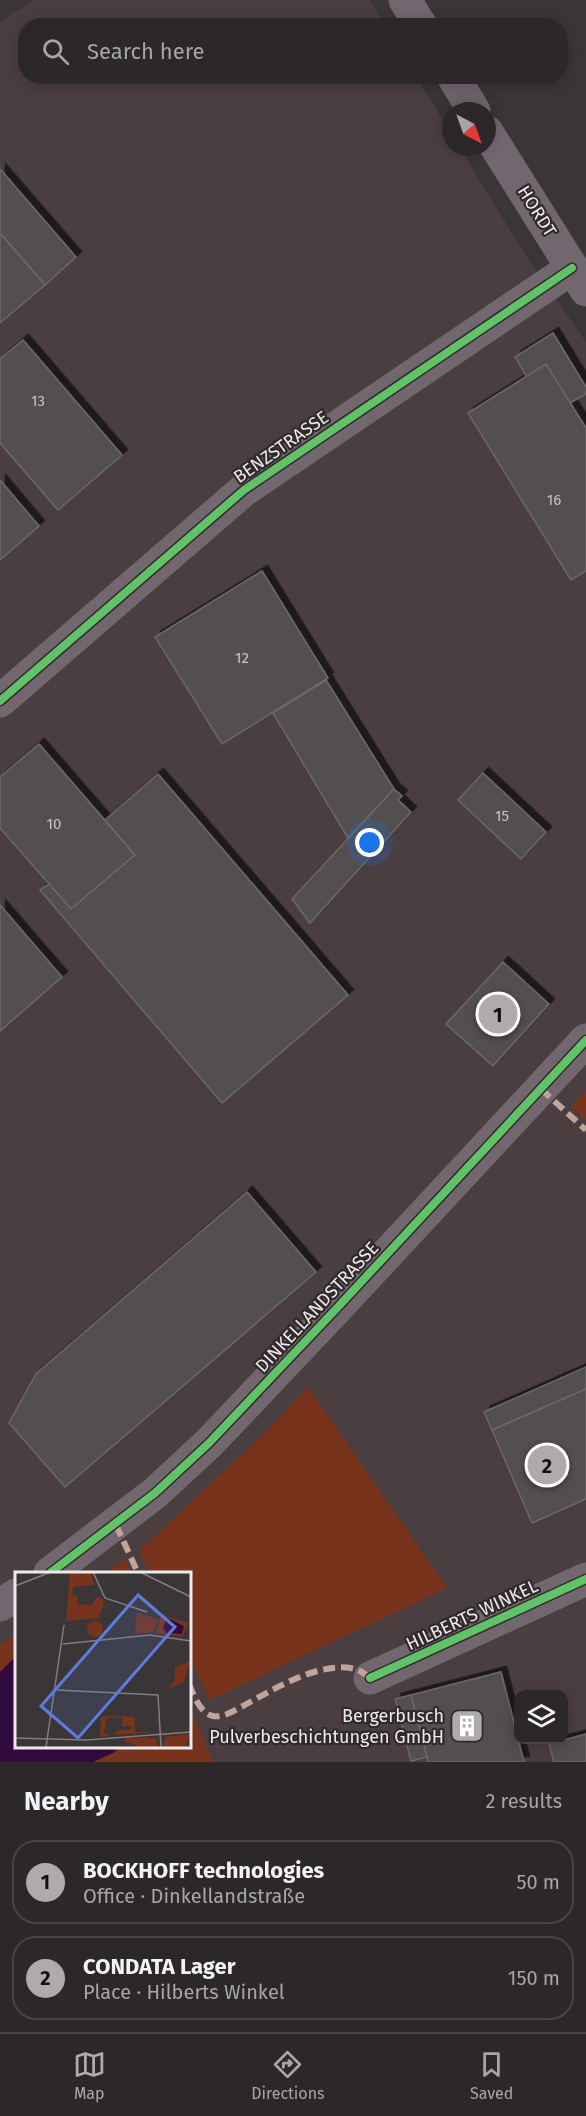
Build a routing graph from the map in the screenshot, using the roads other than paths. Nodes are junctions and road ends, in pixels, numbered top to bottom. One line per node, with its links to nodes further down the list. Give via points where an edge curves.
1 (405, 0): 2 (street)
2 (416, 18)
3 (458, 84): 4 (street)
4 (469, 102)
5 (496, 146): 6 (street, HORDT)
6 (579, 279): 7 (street, BENZSTRASSE, via 244,490)
7 (0, 701)
8 (586, 1040): 9 (street, DINKELLANDSTRASSE, via 209,1443 155,1493)
9 (51, 1572)
10 (586, 1579): 13 (street, HILBERTS WINKEL)
11 (15, 1596): 12 (street)
12 (0, 1605)
13 (370, 1678)

